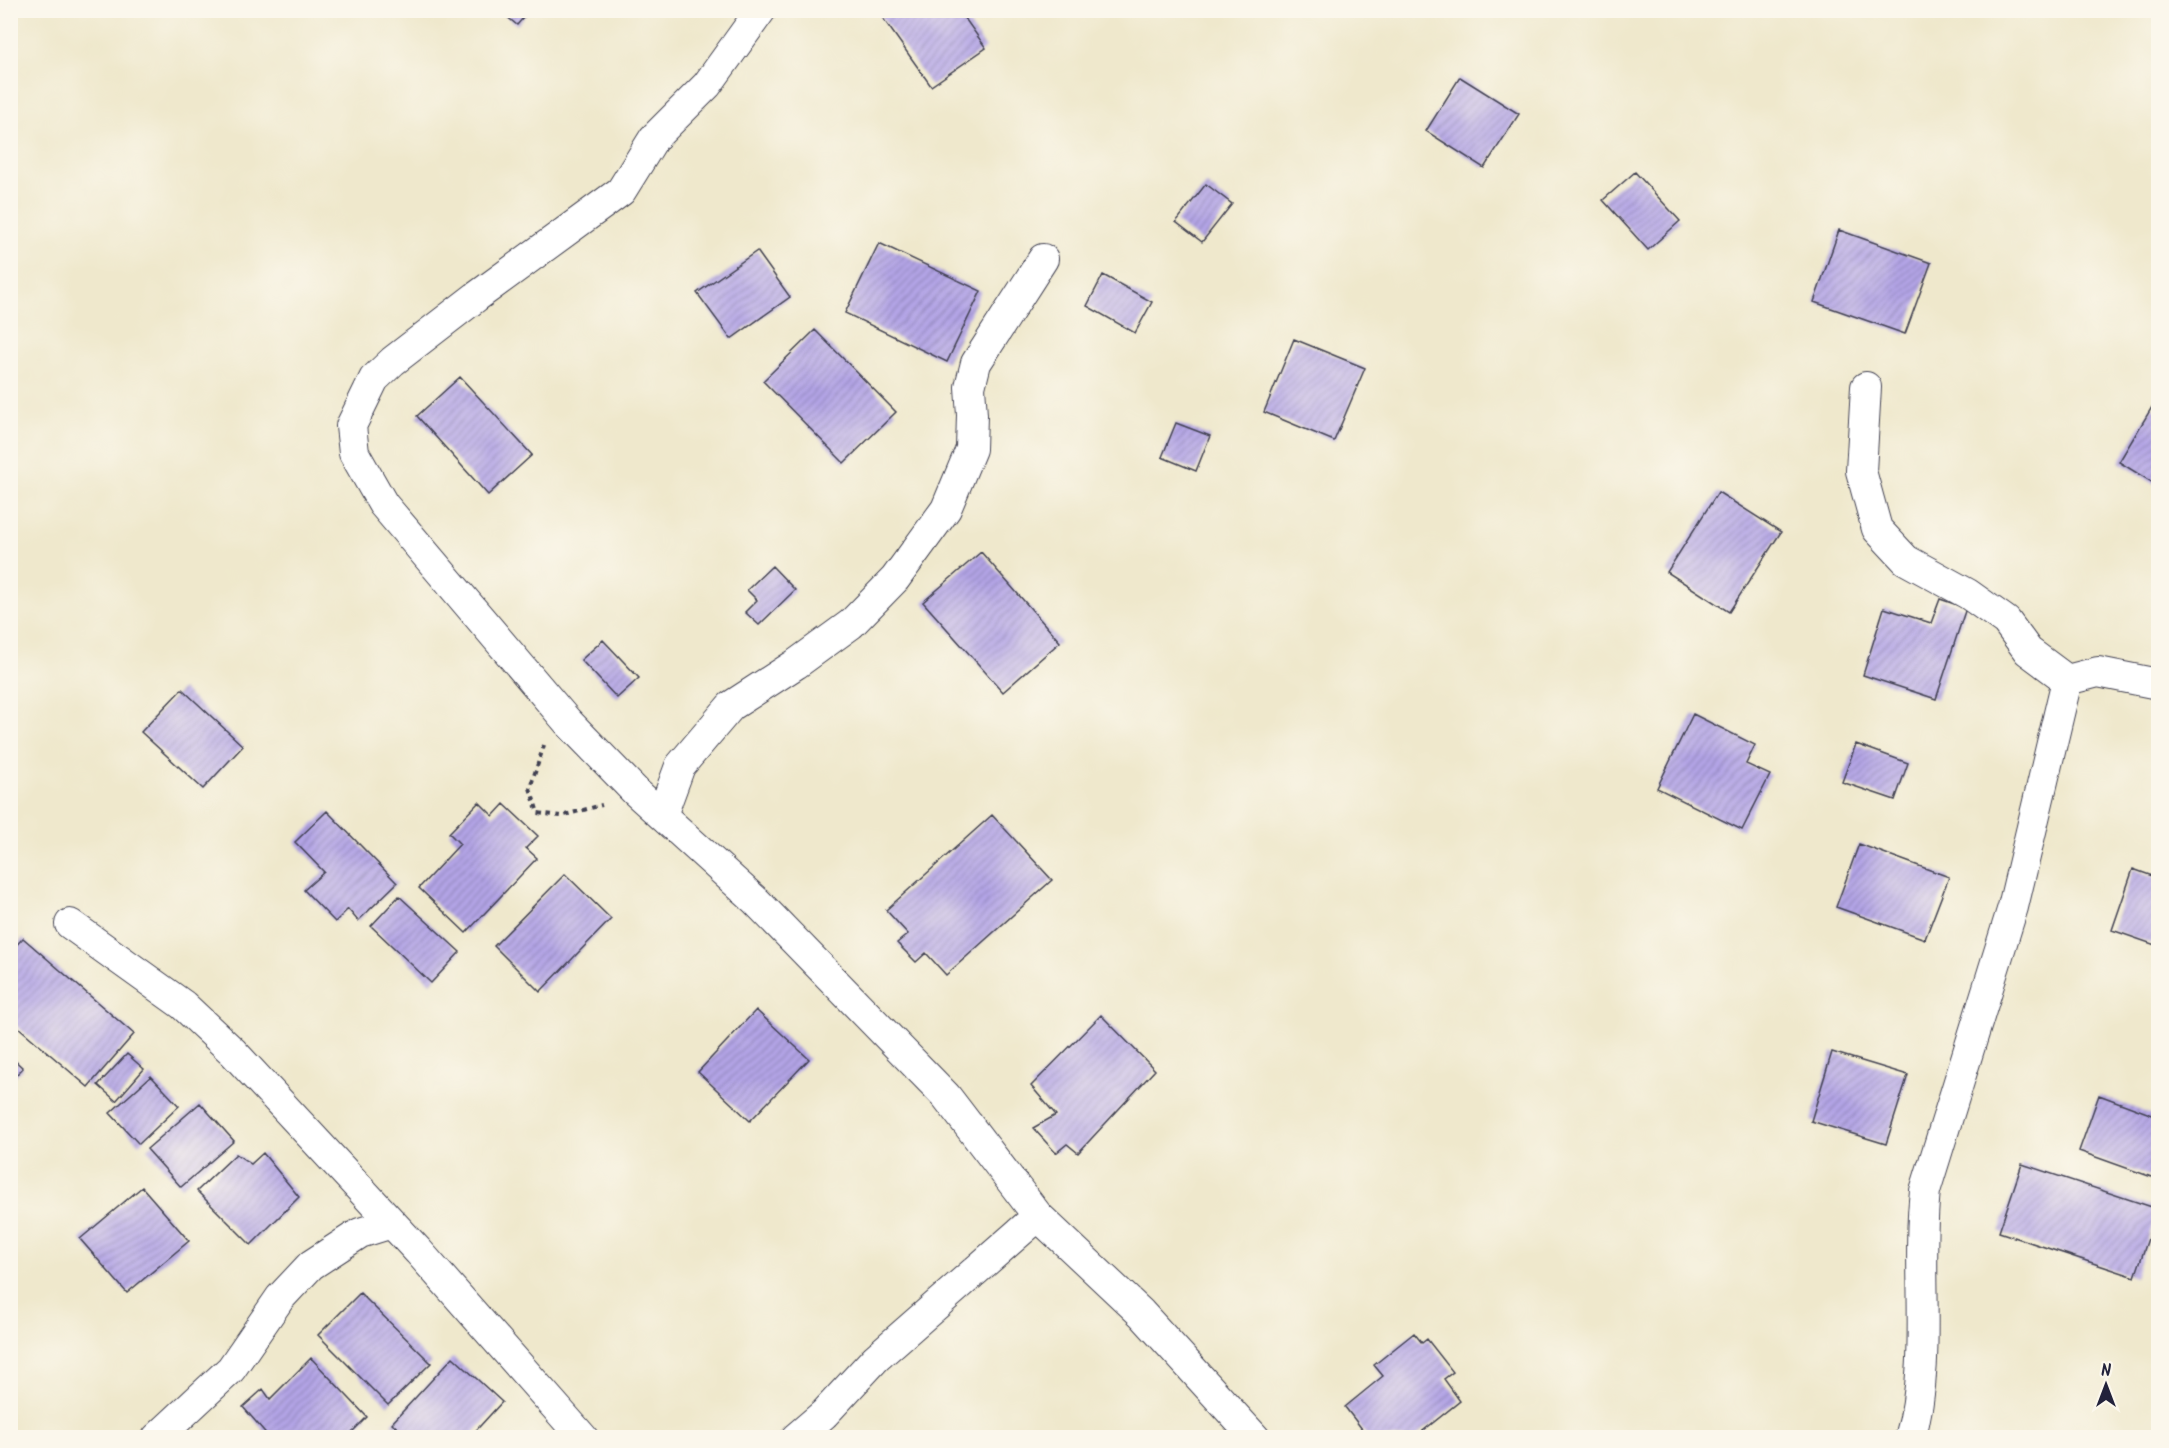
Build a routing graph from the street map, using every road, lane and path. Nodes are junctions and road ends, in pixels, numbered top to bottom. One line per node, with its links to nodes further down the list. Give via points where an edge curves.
1 (761, 10): 6 (street, via 707,85 654,138 621,191 393,361 374,379 351,426 354,453 383,504)
2 (1043, 259): 8 (street, via 976,363 970,387 970,449 945,509 896,579 850,624 731,706 680,766)
3 (1866, 387): 4 (street, via 1861,471 1877,529 1906,560 1968,594 2006,621 2028,651)
4 (2067, 680): 5 (street, via 2098,672); 16 (street, via 2013,907 1925,1191 1922,1346 1915,1423)
5 (2158, 684)
6 (567, 721): 7 (street); 7 (path, via 541,748 530,788 538,813 561,816)
7 (636, 792): 8 (street)
8 (662, 815): 10 (street, via 756,901 946,1096)
9 (70, 924): 11 (street, via 183,1005 291,1113)
10 (1038, 1216): 14 (street, via 876,1358 824,1414); 15 (street, via 1141,1313)
11 (392, 1223): 12 (street, via 360,1233 312,1265 280,1298 231,1369); 13 (street)
12 (157, 1437)
13 (583, 1437)
14 (796, 1437)
15 (1255, 1437)
16 (1910, 1437)

